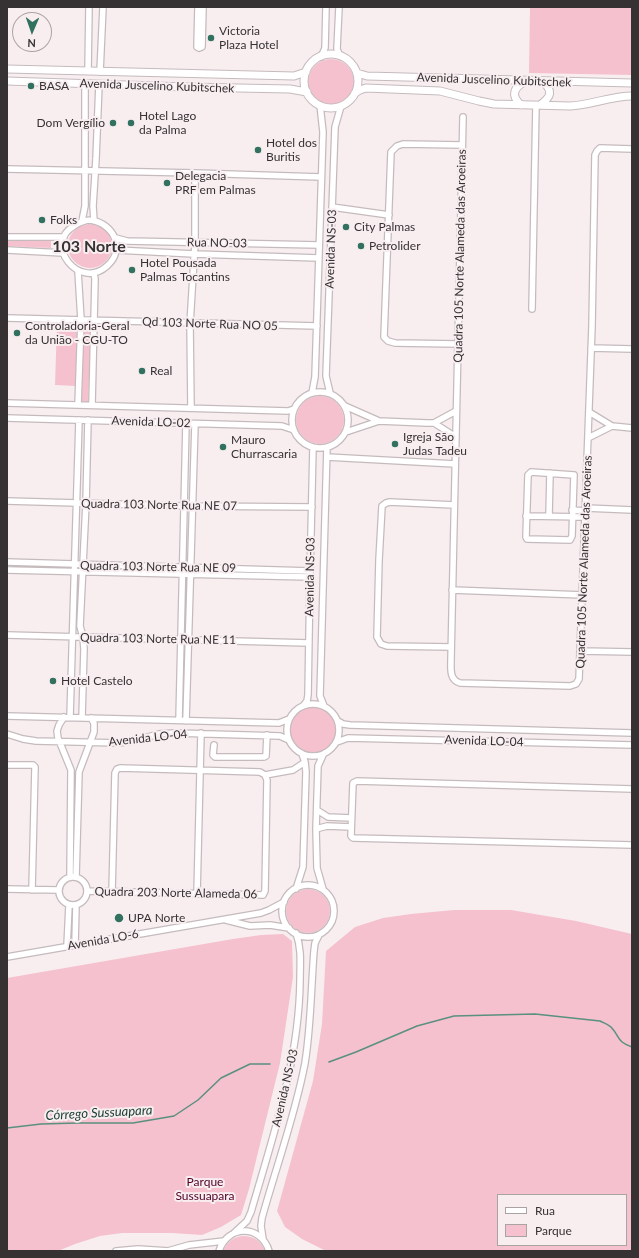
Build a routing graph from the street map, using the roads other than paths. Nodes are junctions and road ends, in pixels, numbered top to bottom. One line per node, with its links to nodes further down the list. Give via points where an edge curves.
1 (89, 7): 10 (street)
2 (103, 7): 11 (street)
3 (198, 7): 4 (street, via 199,48 202,47)
4 (203, 7)
5 (326, 7): 7 (street, via 325,48)
6 (339, 7): 8 (street, via 337,49)
7 (321, 56): 8 (main road); 12 (main road)
8 (340, 56): 13 (main road, via 351,63)
9 (7, 69): 10 (main road, Avenida Juscelino Kubitschek)
10 (88, 71): 11 (main road, Avenida Juscelino Kubitschek)
11 (100, 72): 12 (main road, Avenida Juscelino Kubitschek, via 294,76)
12 (306, 72): 20 (main road)
13 (357, 73): 14 (main road, Avenida Juscelino Kubitschek, via 367,76); 21 (main road, via 358,84)
14 (528, 80): 16 (main road, Avenida Juscelino Kubitschek); 24 (main road, via 515,91 515,98)
15 (7, 81): 18 (main road, Avenida Juscelino Kubitschek)
16 (542, 81): 17 (main road, Avenida Juscelino Kubitschek); 25 (main road, via 549,88 550,94 547,100)
17 (632, 83)
18 (86, 84): 19 (main road, Avenida Juscelino Kubitschek); 31 (street)
19 (99, 84): 20 (main road, Avenida Juscelino Kubitschek, via 290,89); 32 (street)
20 (307, 92): 23 (main road)
21 (355, 93): 24 (main road, Avenida Juscelino Kubitschek, via 366,88 432,90 485,103); 26 (main road, Avenida Juscelino Kubitschek)
22 (632, 96): 25 (main road, Avenida Juscelino Kubitschek, via 579,106)
23 (320, 105): 26 (main road, via 329,108); 34 (street, Avenida NS-03, via 323,125)
24 (521, 105): 25 (main road, Avenida Juscelino Kubitschek)
25 (538, 105): 51 (street)
26 (341, 106): 35 (street, Avenida NS-03, via 335,127)
27 (464, 117): 28 (street, Quadra 105 Norte Alameda das Aroeiras)
28 (462, 145): 36 (street, via 403,144 393,149 390,155); 57 (street, Quadra 105 Norte Alameda das Aroeiras)
29 (632, 149): 58 (street, Quadra 105 Norte Alameda das Aroeiras, via 600,148 596,152)
30 (7, 169): 31 (street)
31 (85, 171): 32 (street); 38 (street, via 85,206)
32 (95, 171): 33 (street); 37 (street)
33 (196, 173): 34 (street); 42 (street)
34 (321, 177): 43 (street, Avenida NS-03)
35 (332, 207): 36 (street); 61 (street, Avenida NS-03, via 326,376)
36 (389, 215): 57 (street, via 385,338 395,343)
37 (94, 220): 38 (street); 41 (street, via 110,230)
38 (82, 221): 40 (street, via 70,228)
39 (7, 237): 40 (street)
40 (64, 238): 46 (street)
41 (116, 238): 42 (street, Rua NO-03, via 127,241); 45 (street)
42 (195, 243): 43 (street, Rua NO-03); 47 (street)
43 (319, 245): 48 (street, Avenida NS-03)
44 (7, 250): 46 (street)
45 (116, 250): 47 (street); 50 (street, via 108,265)
46 (63, 253): 49 (street, via 71,266)
47 (194, 254): 48 (street); 55 (street)
48 (319, 258): 56 (street, Avenida NS-03)
49 (78, 271): 50 (street); 53 (street)
50 (94, 273): 54 (street)
51 (532, 309)
52 (7, 318): 53 (street, Qd 103 Norte Rua NO 05)
53 (80, 320): 54 (street, Qd 103 Norte Rua NO 05); 63 (street)
54 (94, 320): 55 (street, Qd 103 Norte Rua NO 05); 64 (street)
55 (190, 324): 56 (street, Qd 103 Norte Rua NO 05); 66 (street)
56 (317, 326): 60 (street, Avenida NS-03)
57 (458, 344): 68 (street, Quadra 105 Norte Alameda das Aroeiras)
58 (591, 348): 59 (street); 69 (street, Quadra 105 Norte Alameda das Aroeiras)
59 (632, 349)
60 (312, 393): 61 (street); 67 (street, via 303,397)
61 (330, 393): 65 (street)
62 (7, 403): 63 (street, Avenida LO-02)
63 (78, 405): 64 (street, Avenida LO-02)
64 (92, 405): 66 (street, Avenida LO-02)
65 (345, 406): 73 (street); 80 (street, via 348,414)
66 (191, 408): 67 (street, Avenida LO-02, via 288,411)
67 (294, 409): 79 (street)
68 (456, 411): 75 (street); 81 (street, Quadra 105 Norte Alameda das Aroeiras)
69 (588, 412): 77 (street); 82 (street, Quadra 105 Norte Alameda das Aroeiras)
70 (7, 418): 71 (street, Avenida LO-02)
71 (79, 420): 72 (street, Avenida LO-02); 89 (street)
72 (88, 420): 74 (street, Avenida LO-02); 90 (street)
73 (379, 421): 75 (street); 80 (street)
74 (186, 423): 76 (street, Avenida LO-02); 92 (street)
75 (434, 423): 81 (street)
76 (195, 424): 79 (street, Avenida LO-02, via 282,426); 93 (street)
77 (612, 426): 78 (street); 82 (street)
78 (632, 428)
79 (294, 430): 83 (street, via 302,441)
80 (346, 432): 84 (street)
81 (456, 437): 86 (street, Quadra 105 Norte Alameda das Aroeiras)
82 (588, 438): 96 (street, Quadra 105 Norte Alameda das Aroeiras)
83 (313, 447): 84 (street); 94 (street, Avenida NS-03)
84 (328, 447): 85 (street, Avenida NS-03)
85 (327, 457): 86 (street); 123 (street, Avenida NS-03, via 320,696)
86 (455, 464): 91 (street, Quadra 105 Norte Alameda das Aroeiras)
87 (550, 473): 97 (street, via 574,475); 98 (street, via 531,472 528,475); 99 (street)
88 (7, 501): 89 (street, Quadra 103 Norte Rua NE 07)
89 (77, 503): 90 (street, Quadra 103 Norte Rua NE 07); 101 (street)
90 (86, 503): 92 (street, Quadra 103 Norte Rua NE 07); 102 (street)
91 (454, 505): 111 (street, Quadra 105 Norte Alameda das Aroeiras); 119 (street, via 390,502 382,506 377,637 381,644 386,646)
92 (184, 506): 93 (street, Quadra 103 Norte Rua NE 07); 103 (street)
93 (192, 506): 94 (street, Quadra 103 Norte Rua NE 07); 104 (street)
94 (312, 507): 108 (street, Avenida NS-03)
95 (632, 510): 96 (street)
96 (586, 512): 97 (street); 112 (street, Quadra 105 Norte Alameda das Aroeiras)
97 (572, 513): 98 (street, via 570,540 527,539); 99 (street)
98 (526, 516): 99 (street)
99 (549, 516)
100 (7, 562): 101 (street, Quadra 103 Norte Rua NE 09)
101 (75, 565): 102 (street, Quadra 103 Norte Rua NE 09); 106 (street)
102 (82, 565): 103 (street, Quadra 103 Norte Rua NE 09); 107 (street)
103 (182, 567): 104 (street, Quadra 103 Norte Rua NE 09); 109 (street)
104 (190, 568): 108 (street, Quadra 103 Norte Rua NE 09); 110 (street)
105 (7, 570): 106 (street, Quadra 103 Norte Rua NE 09)
106 (74, 572): 107 (street, Quadra 103 Norte Rua NE 09); 114 (street)
107 (82, 572): 109 (street, Quadra 103 Norte Rua NE 09); 115 (street, via 80,626)
108 (310, 574): 110 (street, Quadra 103 Norte Rua NE 09); 118 (street, Avenida NS-03)
109 (182, 575): 110 (street, Quadra 103 Norte Rua NE 09); 116 (street)
110 (190, 575): 117 (street)
111 (452, 590): 112 (street); 119 (street, Quadra 105 Norte Alameda das Aroeiras)
112 (583, 595): 120 (street, Quadra 105 Norte Alameda das Aroeiras)
113 (7, 635): 114 (street, Quadra 103 Norte Rua NE 11)
114 (73, 637): 115 (street, Quadra 103 Norte Rua NE 11); 125 (street)
115 (83, 637): 116 (street, Quadra 103 Norte Rua NE 11); 126 (street)
116 (180, 640): 117 (street, Quadra 103 Norte Rua NE 11); 129 (street)
117 (188, 640): 118 (street, Quadra 103 Norte Rua NE 11); 130 (street)
118 (309, 643): 122 (street, Avenida NS-03, via 308,695)
119 (451, 647): 120 (street, Quadra 105 Norte Alameda das Aroeiras, via 452,678 457,683 468,684 573,686 579,679)
120 (581, 651): 121 (street)
121 (632, 652)
122 (303, 706): 123 (street); 128 (street)
123 (324, 706): 131 (street, via 333,712)
124 (7, 716): 125 (street, Avenida LO-04)
125 (67, 717): 126 (street, Avenida LO-04); 137 (street, via 59,725)
126 (82, 718): 127 (street, Avenida LO-04)
127 (91, 718): 129 (street, Avenida LO-04); 138 (street, via 94,729)
128 (289, 719): 130 (street, Avenida LO-04, via 279,723); 136 (street)
129 (179, 720): 130 (street, Avenida LO-04)
130 (186, 720)
131 (338, 721): 133 (street, Avenida LO-04, via 350,725); 139 (street, via 340,730)
132 (201, 733): 135 (street, Avenida LO-04); 138 (street, Avenida LO-04, via 166,733 122,742); 146 (street)
133 (632, 733)
134 (7, 734): 137 (street, Avenida LO-04, via 30,740)
135 (267, 735): 136 (street, Avenida LO-04); 140 (street, via 267,752 264,757 214,757)
136 (289, 740): 142 (street)
137 (59, 741): 138 (street, Avenida LO-04); 154 (street, via 72,773)
138 (90, 742): 155 (street, via 79,772)
139 (337, 742): 141 (street, Avenida LO-04, via 348,738); 143 (street)
140 (214, 745)
141 (632, 745)
142 (302, 754): 143 (street, via 313,757); 144 (street)
143 (323, 755): 149 (street, Avenida NS-03, via 318,766)
144 (305, 762): 147 (street, via 293,770); 157 (street, via 303,867)
145 (7, 764): 159 (street, via 35,766)
146 (201, 770): 147 (street, via 260,772); 162 (street, via 116,770); 163 (street)
147 (265, 775): 163 (street, Quadra 203 Norte Alameda 06, via 267,780 264,894)
148 (632, 789): 150 (street, via 357,781 353,783)
149 (317, 810): 150 (street, via 328,817); 152 (street, Avenida NS-03)
150 (352, 818): 151 (street)
151 (351, 827): 152 (street, via 327,826); 153 (street, via 353,838)
152 (316, 829): 158 (street, Avenida NS-03, via 317,871)
153 (632, 845)
154 (70, 877): 155 (street); 160 (street, via 62,882)
155 (76, 877): 161 (street, via 84,882)
156 (7, 889): 159 (street)
157 (296, 889): 158 (street, via 308,885); 164 (street)
158 (322, 889): 170 (street, Avenida NS-03, via 331,899 334,912 329,926)
159 (32, 890): 160 (street)
160 (58, 890): 165 (street, via 61,899)
161 (87, 891): 162 (street, Quadra 203 Norte Alameda 06); 166 (street, via 84,900)
162 (112, 892): 163 (street, Quadra 203 Norte Alameda 06)
163 (198, 894)
164 (284, 902): 167 (street, Avenida LO-6, via 266,912); 168 (street, via 283,915)
165 (69, 905): 166 (street); 172 (street)
166 (76, 905): 171 (street)
167 (222, 920): 168 (street, via 247,926 274,925); 171 (street, Avenida LO-6)
168 (289, 928): 169 (street)
169 (296, 934): 170 (street, via 307,937); 174 (street, Avenida NS-03, via 300,955 300,994 291,1070 251,1212 247,1221)
170 (319, 934): 175 (street, Avenida NS-03, via 314,951 310,1030 304,1065 262,1218)
171 (75, 945): 172 (street, Avenida LO-6)
172 (67, 946): 173 (street, Avenida LO-6)
173 (7, 957)
174 (234, 1233): 175 (street, via 248,1232); 176 (street, Avenida NS-03)
175 (263, 1239): 177 (street, Avenida NS-03)
176 (224, 1240): 179 (street); 180 (street)
177 (270, 1250)
178 (116, 1251): 179 (street)
179 (169, 1251)
180 (219, 1251)

